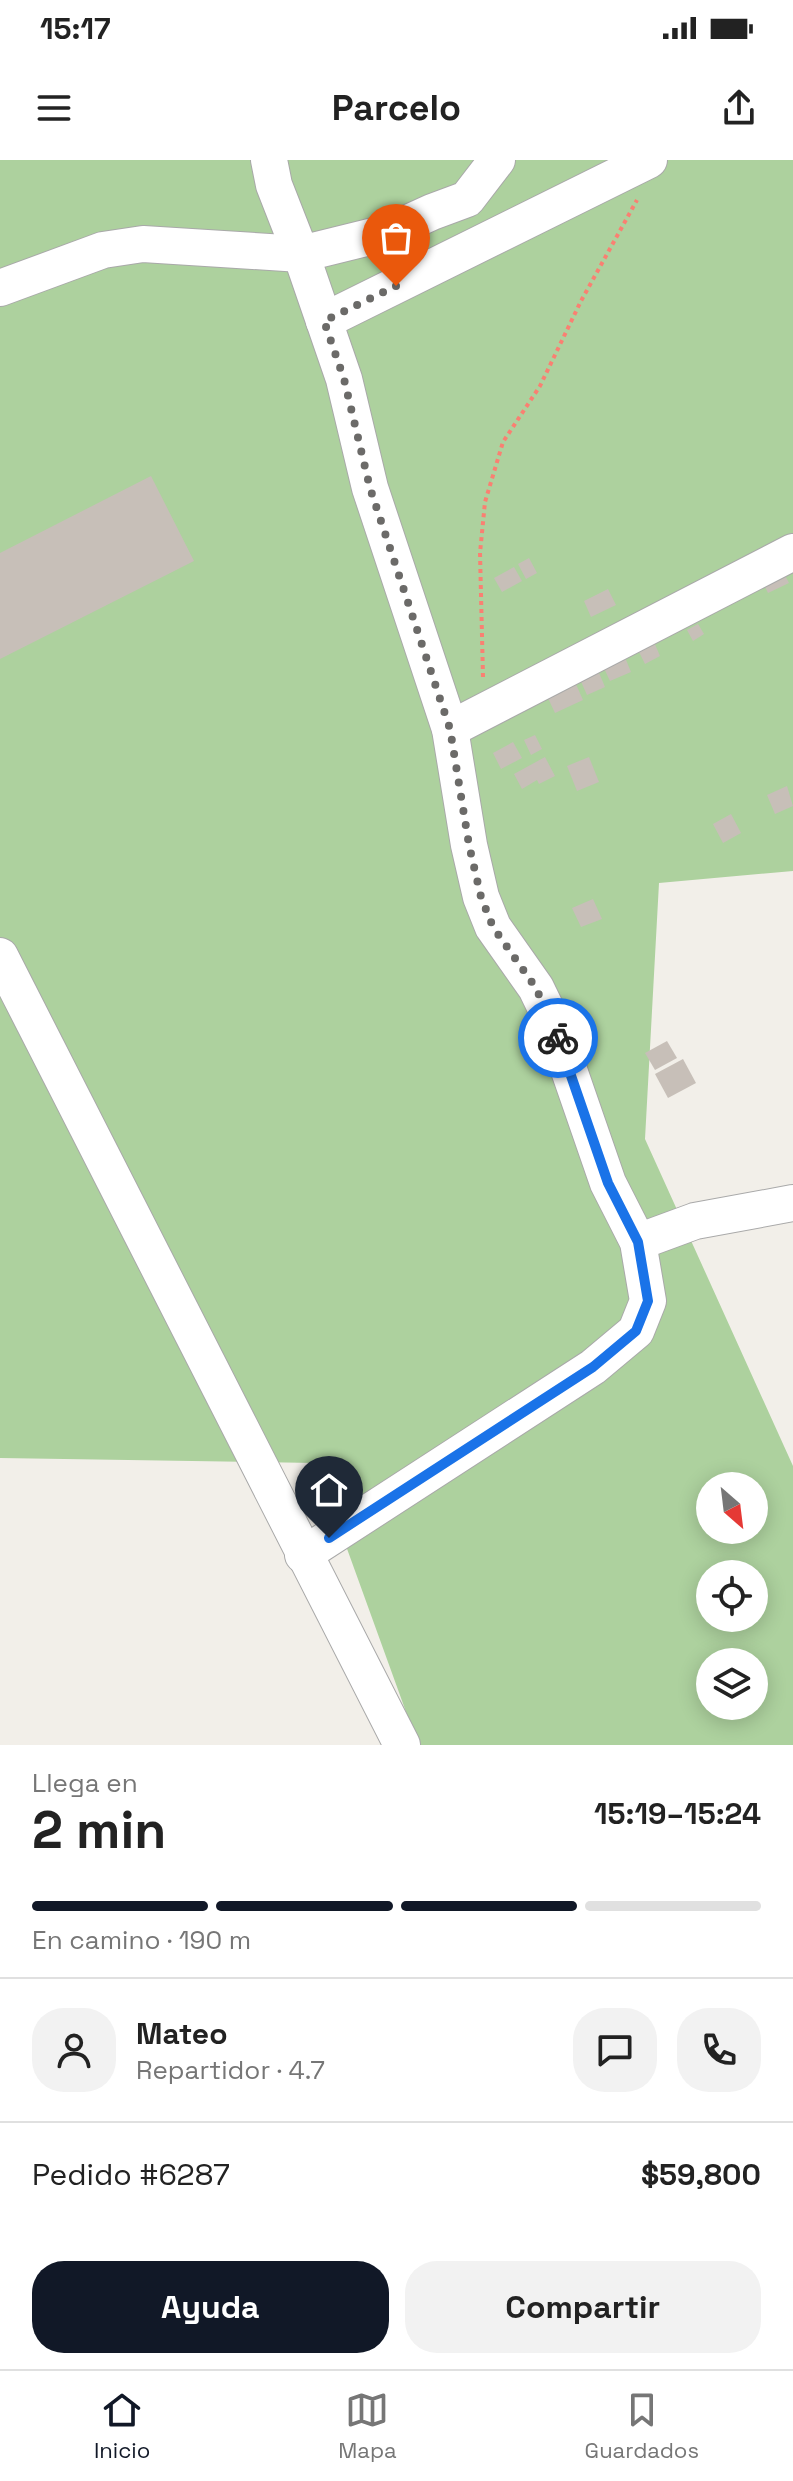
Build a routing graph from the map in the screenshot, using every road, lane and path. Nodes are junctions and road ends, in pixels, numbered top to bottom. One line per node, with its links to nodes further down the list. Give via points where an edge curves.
1 (269, 160): 5 (street)
2 (497, 160): 5 (street, via 460,204 386,233)
3 (649, 160): 7 (street)
4 (638, 198): 9 (path, via 540,386 503,442 485,502 480,553)
5 (301, 254): 6 (street, via 143,244 103,250); 7 (street)
6 (0, 288)
7 (324, 321): 10 (street, via 370,488)
8 (793, 552): 9 (street)
9 (484, 712): 10 (street)
10 (450, 729): 13 (street, via 481,897 493,927 552,1021 608,1183)
11 (0, 956): 14 (street)
12 (793, 1203): 13 (street, via 695,1221)
13 (638, 1242): 14 (street, via 648,1301 636,1331 593,1367)
14 (303, 1555): 15 (street)
15 (402, 1745)

